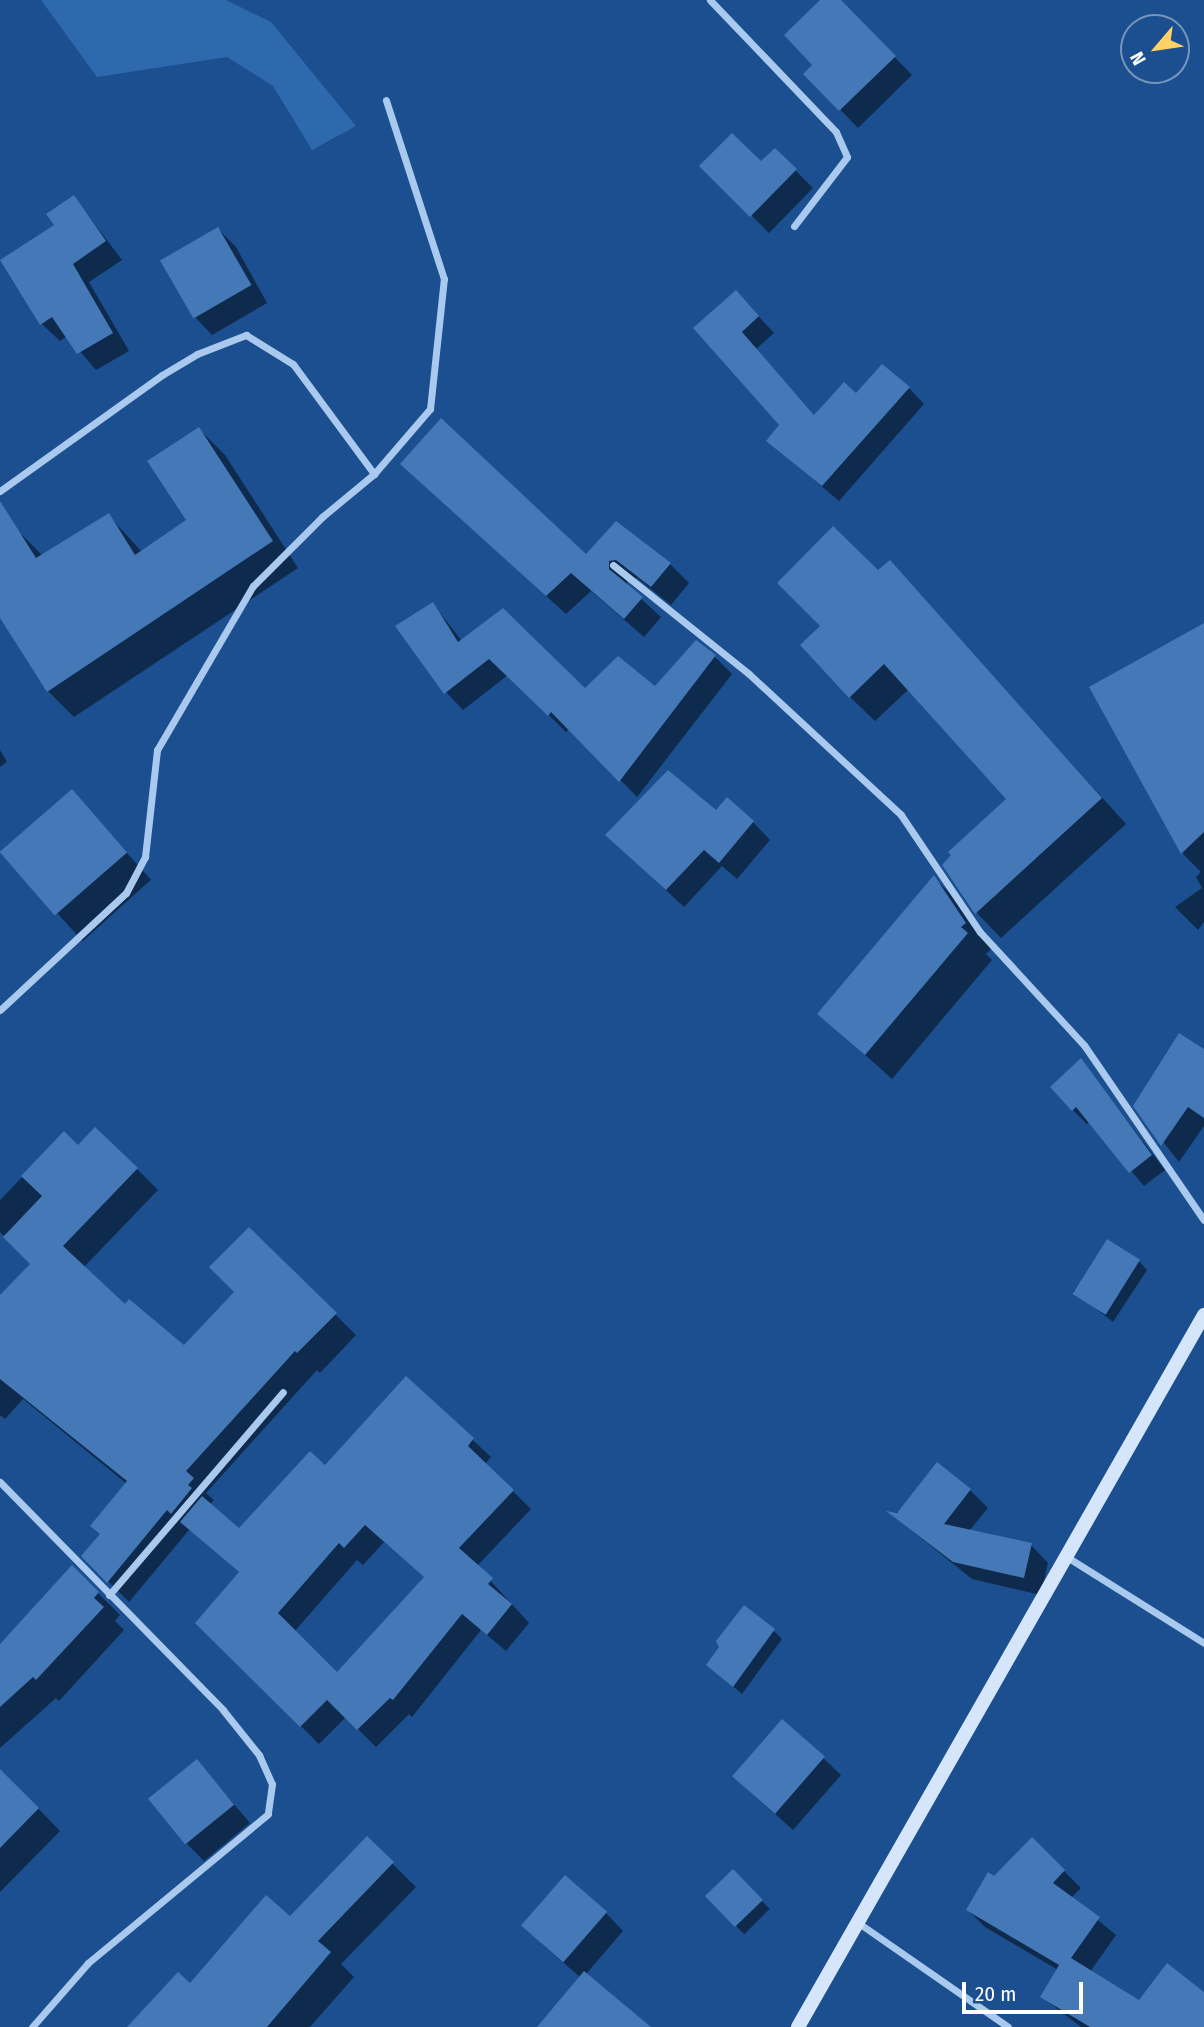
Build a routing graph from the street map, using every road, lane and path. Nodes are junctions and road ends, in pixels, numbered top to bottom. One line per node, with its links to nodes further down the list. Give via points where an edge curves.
1 (710, 0): 3 (street, via 836,132 847,157)
2 (386, 100): 4 (street, via 444,279 430,409)
3 (794, 226)
4 (374, 474): 5 (street, via 293,364 246,335 197,354 162,375); 7 (street, via 322,517 253,586 156,750 145,857 126,893)
5 (0, 491)
6 (613, 565): 8 (street, via 748,674 901,815 980,932 1084,1045)
7 (0, 1010)
8 (1204, 1220)
9 (1204, 1315): 12 (street)
10 (283, 1392): 13 (street)
11 (0, 1482): 13 (street)
12 (1067, 1557): 14 (street); 15 (street, via 975,1711)
13 (108, 1595): 16 (street, via 223,1710 259,1755 272,1784 268,1814 88,1963)
14 (1204, 1643)
15 (860, 1924): 17 (street); 18 (street)
16 (32, 2027)
17 (798, 2027)
18 (1007, 2027)

